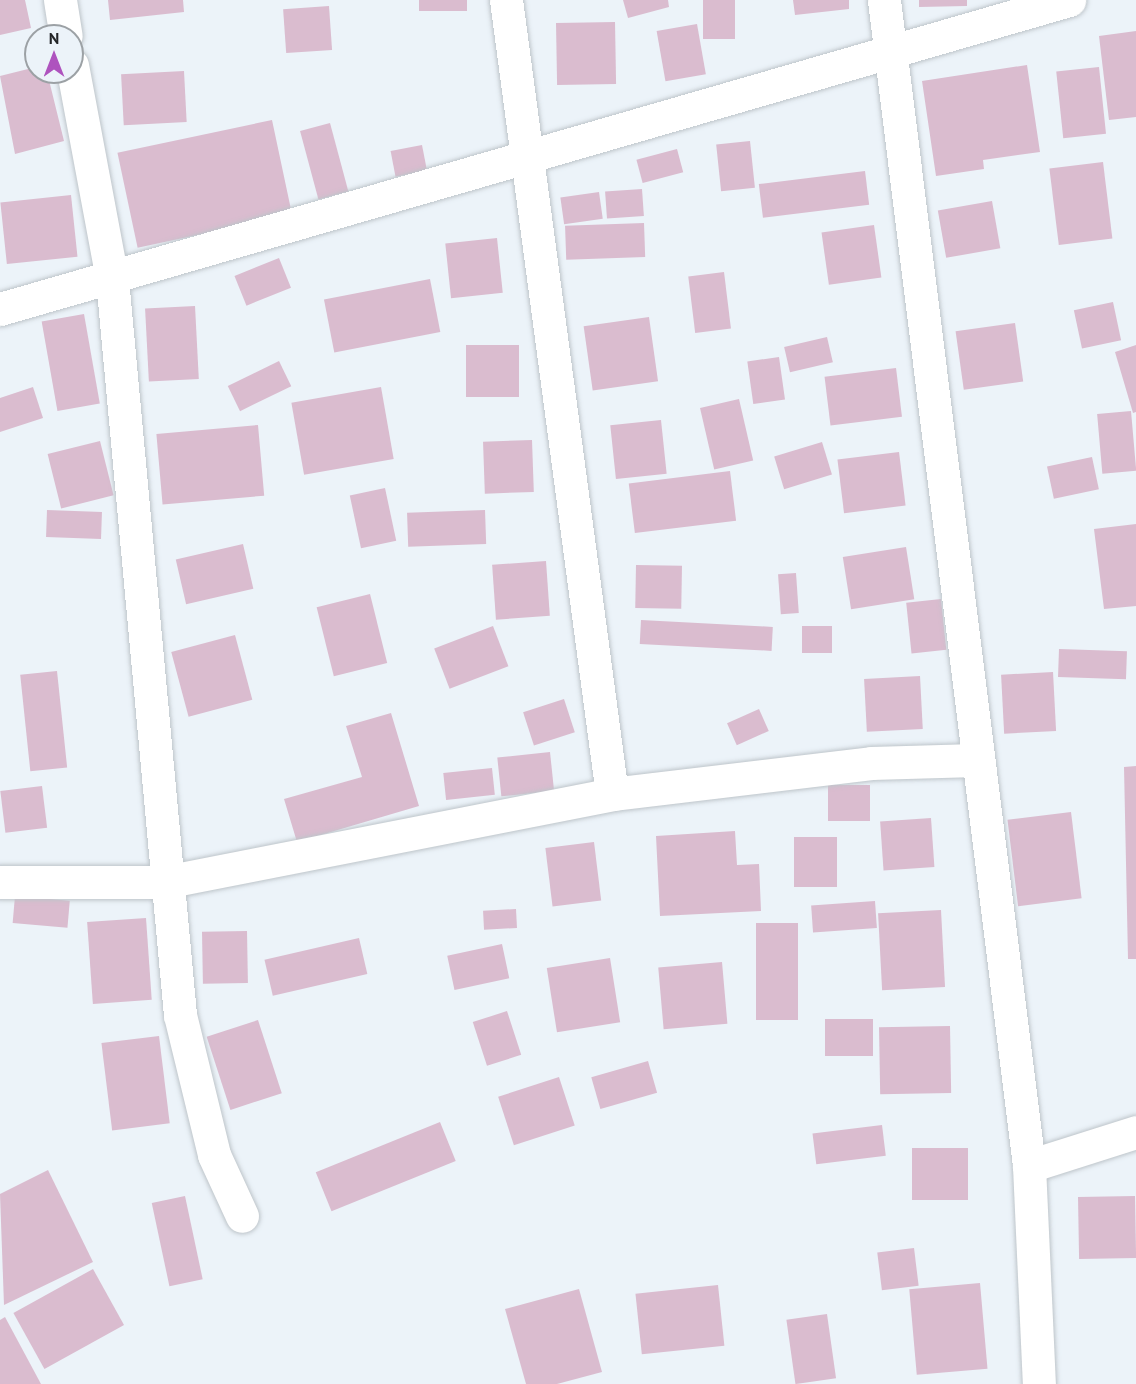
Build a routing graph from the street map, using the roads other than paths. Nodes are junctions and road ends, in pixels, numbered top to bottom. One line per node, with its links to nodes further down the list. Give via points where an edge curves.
1 (60, 0): 5 (street)
2 (506, 0): 8 (street)
3 (884, 0): 6 (street)
4 (1069, 0): 6 (street)
5 (64, 24)
6 (888, 52): 8 (street); 11 (street)
7 (76, 84): 9 (street)
8 (530, 155): 9 (street); 12 (street)
9 (112, 279): 10 (street); 14 (street)
10 (0, 309)
11 (976, 760): 12 (street, via 871,763); 16 (street)
12 (612, 794): 14 (street)
13 (0, 882): 14 (street)
14 (165, 882): 17 (street, via 180,1015 214,1155)
15 (1136, 1132): 16 (street)
16 (1029, 1166): 18 (street)
17 (242, 1216)
18 (1039, 1384)

